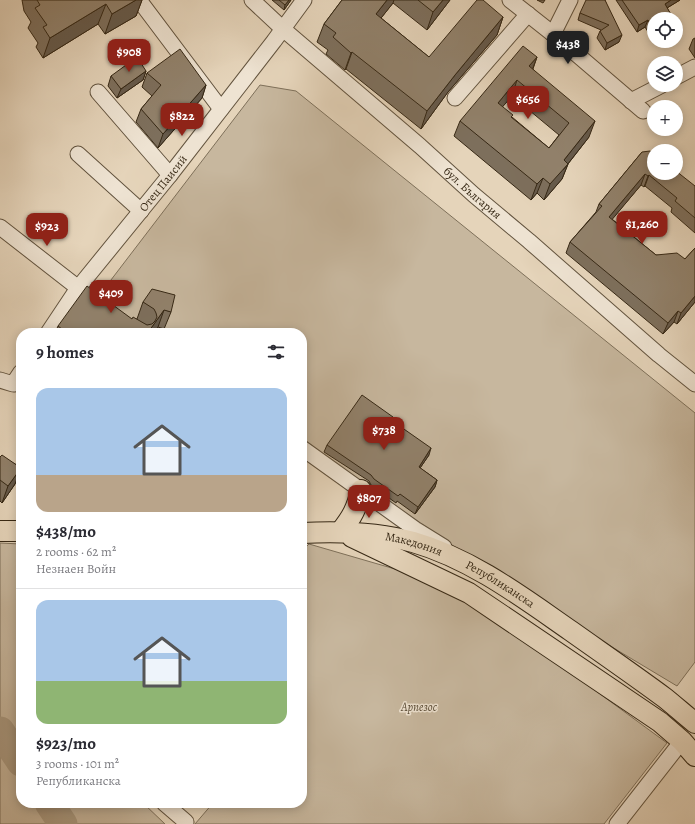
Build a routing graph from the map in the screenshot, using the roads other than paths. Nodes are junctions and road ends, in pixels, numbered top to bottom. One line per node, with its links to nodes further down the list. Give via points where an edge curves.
1 (139, 0): 15 (street)
2 (252, 0): 7 (street, бул. България)
3 (304, 0): 7 (street, Отец Паисий)
4 (510, 0): 6 (street)
5 (570, 0): 8 (street)
6 (528, 14): 8 (street); 13 (street)
7 (283, 29): 15 (street, Отец Паисий); 26 (street, бул. България)
8 (553, 34): 14 (street)
9 (695, 67): 10 (street)
10 (683, 74)
11 (98, 92): 18 (street)
12 (649, 92): 14 (street)
13 (455, 98)
14 (631, 102): 16 (street)
15 (221, 109): 18 (street, Отец Паисий)
16 (643, 111)
17 (78, 154): 19 (street)
18 (170, 175): 19 (street, Отец Паисий)
19 (140, 211): 21 (street, Отец Паисий)
20 (0, 227): 21 (street)
21 (78, 288): 22 (street); 23 (street, Отец Паисий)
22 (96, 300)
23 (51, 328)
24 (0, 380): 25 (street, via 13,384)
25 (16, 380)
26 (695, 384)
27 (307, 452): 28 (street, Републиканска)
28 (361, 490): 31 (main road, via 352,517); 33 (street, Републиканска)
29 (0, 531): 30 (main road)
30 (16, 531)
31 (341, 531): 32 (main road, Македония); 33 (main road, Македония, via 389,536 414,542); 35 (main road, Републиканска, via 469,593 660,722)
32 (307, 533)
33 (474, 567): 34 (main road, Републиканска, via 533,604 601,652 666,698)
34 (695, 723)
35 (688, 734): 36 (main road, Републиканска); 39 (street)
36 (695, 756)
37 (170, 808): 38 (street)
38 (186, 822)
39 (618, 824)

